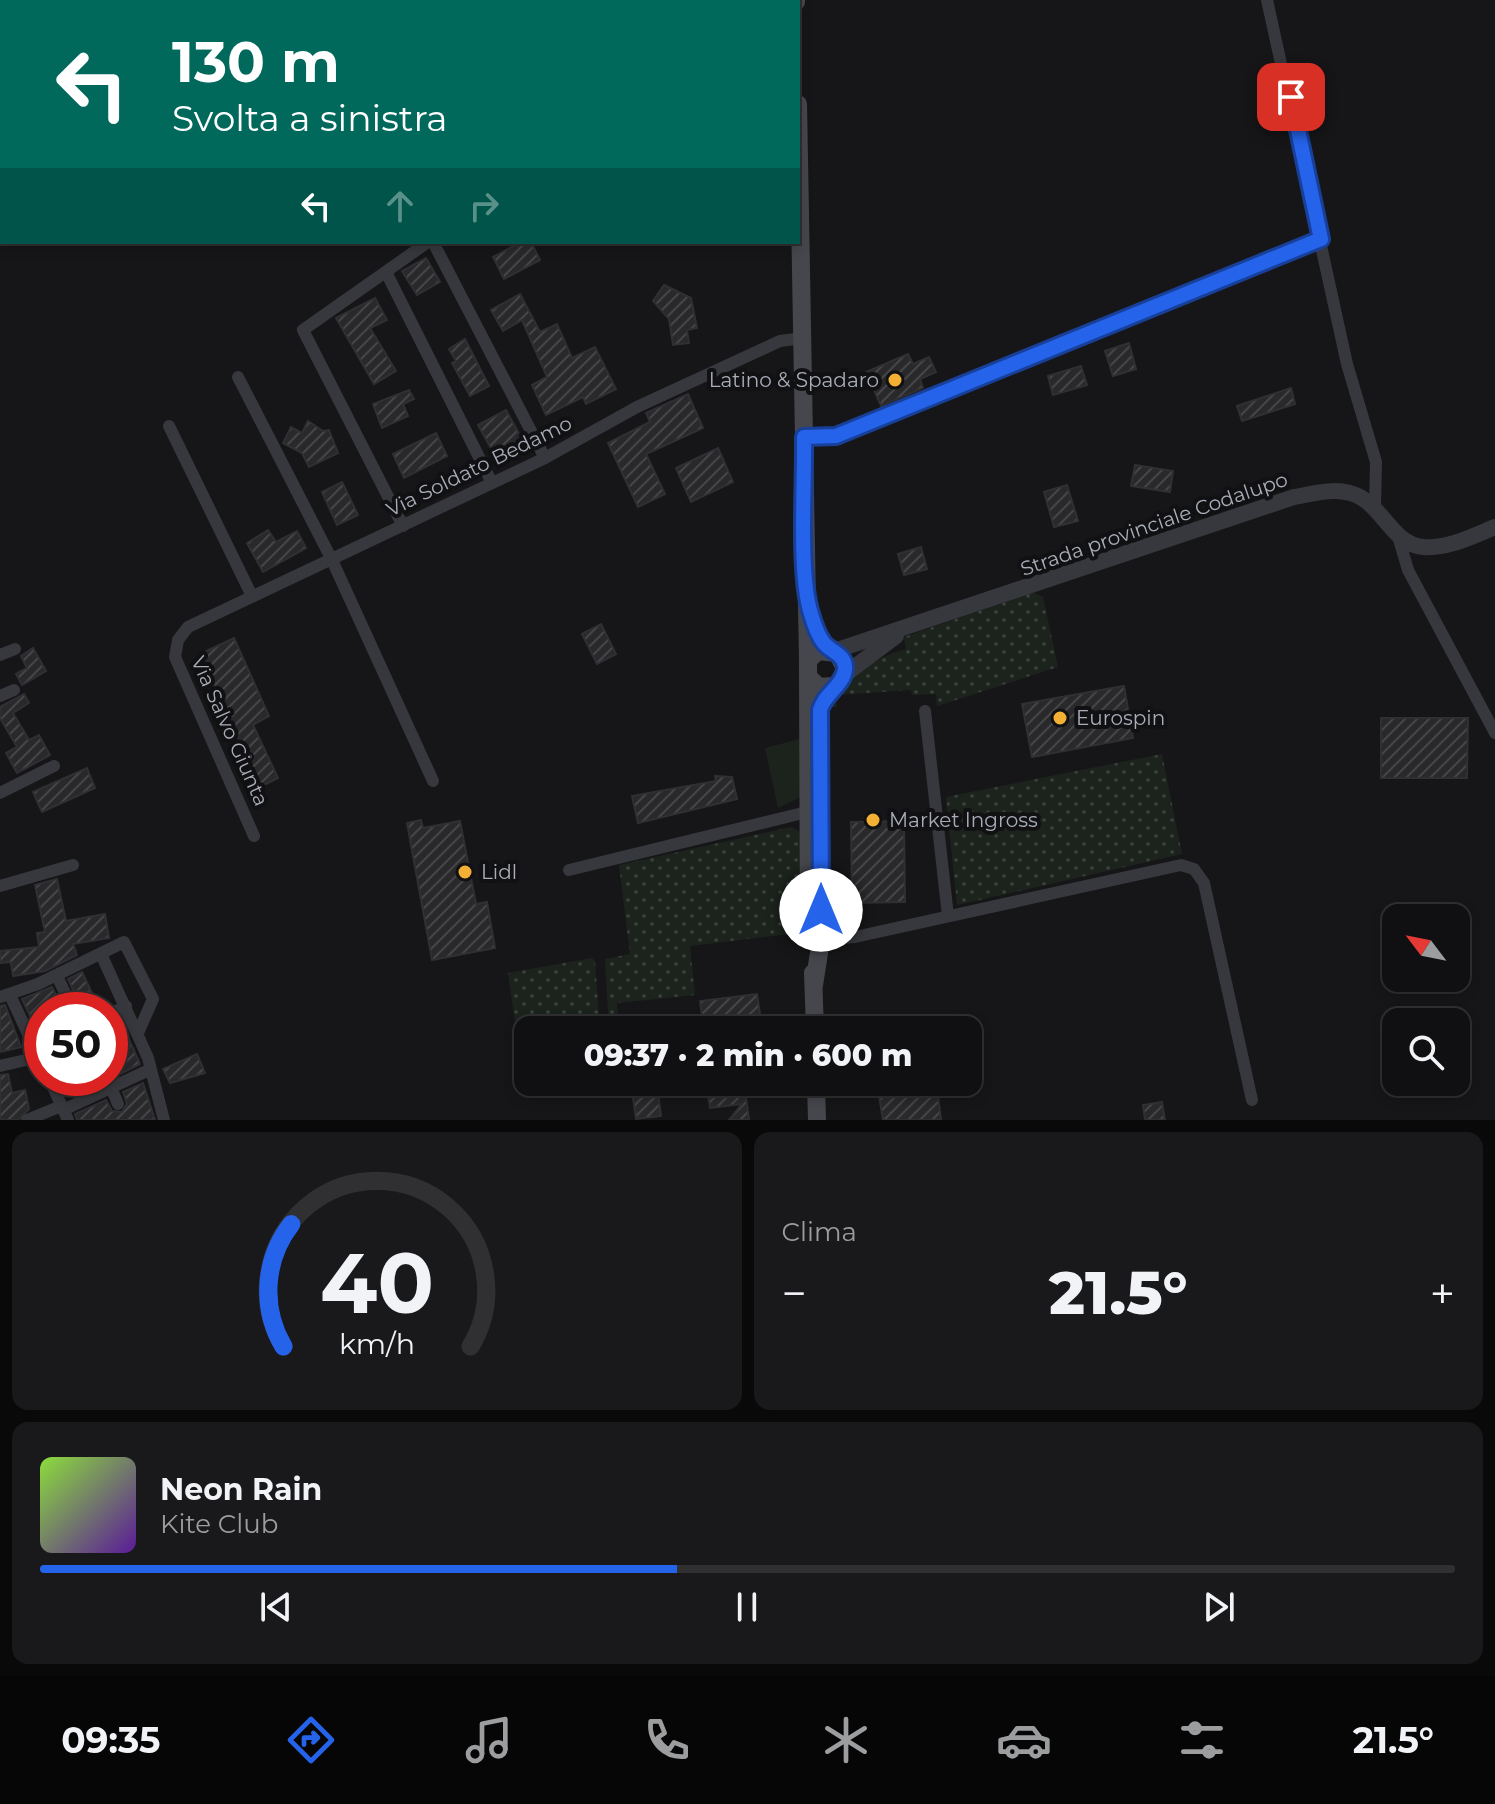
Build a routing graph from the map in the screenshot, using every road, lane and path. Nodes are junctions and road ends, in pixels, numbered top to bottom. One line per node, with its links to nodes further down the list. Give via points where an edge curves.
1 (1267, 0): 3 (street)
2 (800, 198): 7 (main road)
3 (1321, 239): 10 (street, via 836,436); 13 (street, via 1347,364 1376,462)
4 (427, 244): 6 (street)
5 (431, 244): 11 (street)
6 (386, 272): 12 (street); 14 (street, via 303,330)
7 (803, 338): 10 (main road); 11 (street, Via Soldato Bedamo, via 780,341 637,407)
8 (238, 377): 17 (street)
9 (169, 426): 18 (street)
10 (804, 437): 19 (main road)
11 (545, 458): 12 (street, Via Soldato Bedamo)
12 (492, 483): 14 (street, Via Soldato Bedamo)
13 (1375, 507): 16 (street, Strada provinciale Codalupo); 20 (street, Strada provinciale Codalupo, via 1337,491 1294,497)
14 (403, 526): 17 (street, Via Soldato Bedamo)
15 (1495, 527): 16 (street, via 1424,547)
16 (1398, 536): 31 (street, via 1408,570)
17 (332, 560): 18 (street, Via Soldato Bedamo); 33 (street)
18 (252, 596): 21 (street, Via Soldato Bedamo, via 188,627)
19 (806, 596): 23 (main road, via 816,630); 25 (main road)
20 (903, 630): 23 (street, Strada provinciale Codalupo); 26 (street)
21 (178, 640): 36 (street, Via Salvo Giunta, via 175,657)
22 (15, 649): 24 (street)
23 (832, 651): 25 (main road, via 818,651); 26 (main road, via 843,661)
24 (0, 655)
25 (808, 668): 26 (main road, via 819,687); 35 (main road)
26 (839, 680): 30 (main road, via 821,705)
27 (14, 690): 28 (street)
28 (0, 696)
29 (925, 711): 41 (street)
30 (820, 729): 35 (street, via 813,803); 39 (main road)
31 (1495, 733)
32 (54, 766): 34 (street)
33 (433, 781)
34 (0, 793)
35 (807, 812): 38 (street); 39 (street, via 816,823); 42 (main road)
36 (254, 836)
37 (73, 865): 40 (street)
38 (569, 870)
39 (822, 880): 42 (main road)
40 (0, 886)
41 (948, 916): 42 (street, via 855,937); 59 (street, via 1181,865 1194,869 1204,883)
42 (815, 940): 49 (main road)
43 (101, 954): 44 (street); 46 (street); 51 (street, via 124,942 153,999)
44 (57, 976): 45 (street); 47 (street)
45 (65, 992)
46 (119, 992)
47 (5, 996): 50 (street)
48 (128, 1010): 51 (street)
49 (815, 1016)
50 (24, 1027)
51 (138, 1033): 54 (street)
52 (24, 1059): 53 (street)
53 (0, 1066)
54 (149, 1070): 55 (street); 63 (street)
55 (128, 1077)
56 (90, 1096): 61 (street)
57 (114, 1096): 60 (street)
58 (816, 1096): 64 (main road)
59 (1252, 1100)
60 (118, 1104)
61 (64, 1112): 62 (street)
62 (27, 1120)
63 (164, 1120)
64 (817, 1120)

